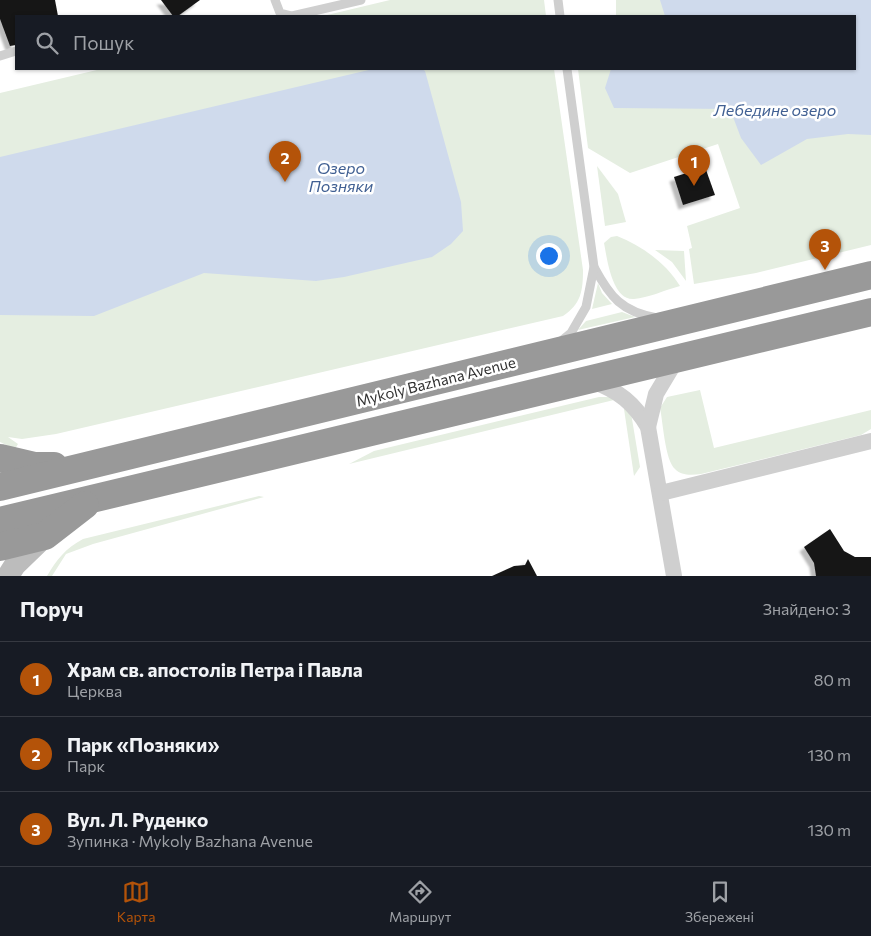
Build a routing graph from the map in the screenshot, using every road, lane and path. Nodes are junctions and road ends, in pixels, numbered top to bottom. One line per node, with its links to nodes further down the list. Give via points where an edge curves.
1 (275, 0): 4 (lane, via 280,13)
2 (361, 0): 5 (lane)
3 (558, 0): 6 (lane)
4 (288, 15)
5 (296, 15)
6 (560, 15)
7 (15, 51): 8 (lane)
8 (0, 56)
9 (567, 70): 10 (lane)
10 (594, 267): 13 (lane, via 603,285 623,307 635,313); 14 (lane, via 590,294 581,318 571,333)
11 (871, 275): 13 (highway, Mykoly Bazhana Avenue)
12 (871, 312): 15 (highway)
13 (680, 321): 14 (highway, Mykoly Bazhana Avenue)
14 (545, 356): 20 (highway, Mykoly Bazhana Avenue)
15 (677, 359): 16 (highway); 17 (street, via 656,394)
16 (590, 380): 17 (street, via 620,393 639,411); 23 (highway)
17 (648, 427): 22 (street)
18 (871, 441): 22 (street)
19 (0, 458): 20 (highway, via 34,466)
20 (81, 467): 21 (highway, Mykoly Bazhana Avenue)
21 (0, 487)
22 (661, 493): 28 (street)
23 (92, 499): 24 (highway); 25 (highway)
24 (0, 522)
25 (45, 536): 26 (highway); 27 (street)
26 (0, 547)
27 (8, 576)
28 (674, 576)

